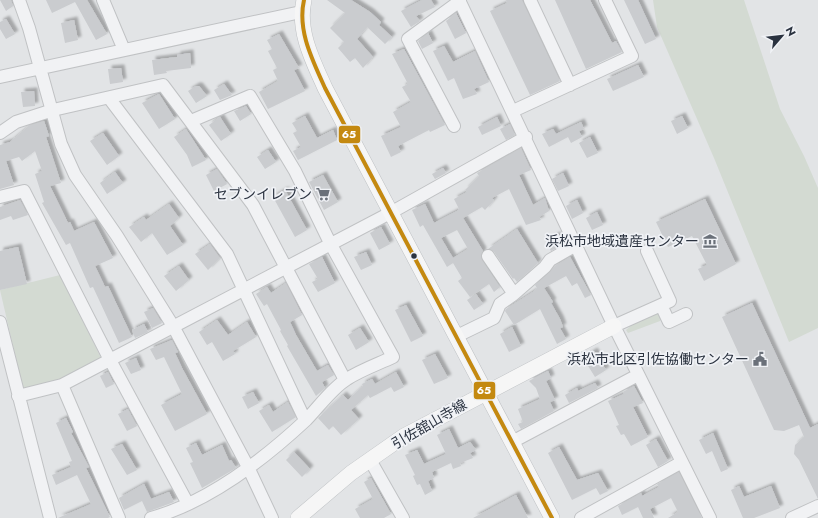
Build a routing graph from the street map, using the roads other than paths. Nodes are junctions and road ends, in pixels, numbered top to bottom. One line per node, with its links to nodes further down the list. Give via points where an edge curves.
1 (19, 0): 8 (street)
2 (103, 0): 7 (street)
3 (460, 0): 13 (street); 15 (street, via 408,39)
4 (530, 0): 10 (street)
5 (605, 0): 10 (street, via 632,56)
6 (302, 6): 7 (street); 19 (main road, via 305,38 312,60)
7 (124, 50): 8 (street)
8 (40, 68): 9 (street); 12 (street)
9 (0, 77)
10 (570, 85): 13 (street)
11 (109, 98): 12 (street); 14 (street, via 164,84); 25 (street, via 227,254)
12 (53, 110): 16 (street, via 16,122); 30 (street, via 61,144 75,175 117,236)
13 (513, 111): 17 (street)
14 (191, 121): 20 (street, via 250,96 295,171); 24 (street, via 253,205)
15 (454, 126)
16 (0, 133)
17 (526, 138): 19 (street); 21 (street)
18 (0, 197): 33 (street, via 24,191)
19 (392, 212): 20 (street); 32 (main road)
20 (330, 243): 24 (street); 35 (street, via 393,357)
21 (576, 245): 26 (street, via 550,260); 31 (street)
22 (647, 251): 27 (street, via 670,301)
23 (488, 256): 26 (street)
24 (285, 268): 25 (street); 35 (street)
25 (244, 288): 30 (street); 39 (street)
26 (514, 294): 32 (street, via 500,304 494,318)
27 (661, 305): 28 (street, via 669,322); 31 (street)
28 (686, 314)
29 (0, 322): 38 (street)
30 (173, 326): 33 (street); 43 (street)
31 (614, 326): 34 (street); 37 (main road, 引佐舘山寺線)
32 (457, 336): 37 (main road)
33 (110, 360): 36 (street); 44 (street)
34 (638, 375): 40 (street); 42 (street)
35 (345, 380): 39 (street)
36 (62, 385): 38 (street); 48 (street)
37 (486, 391): 40 (main road); 41 (main road, 引佐舘山寺線, via 410,432)
38 (18, 396): 47 (street)
39 (305, 420): 43 (street)
40 (512, 442): 53 (main road)
41 (370, 460): 51 (main road, 引佐舘山寺線); 52 (street)
42 (682, 462): 54 (street); 55 (street)
43 (248, 467): 44 (street); 50 (street)
44 (188, 504): 49 (street)
45 (818, 506): 46 (street)
46 (797, 517)
47 (50, 518)
48 (119, 518)
49 (151, 518)
50 (272, 518)
51 (298, 518)
52 (404, 518)
53 (552, 518)
54 (581, 518)
55 (710, 518)

